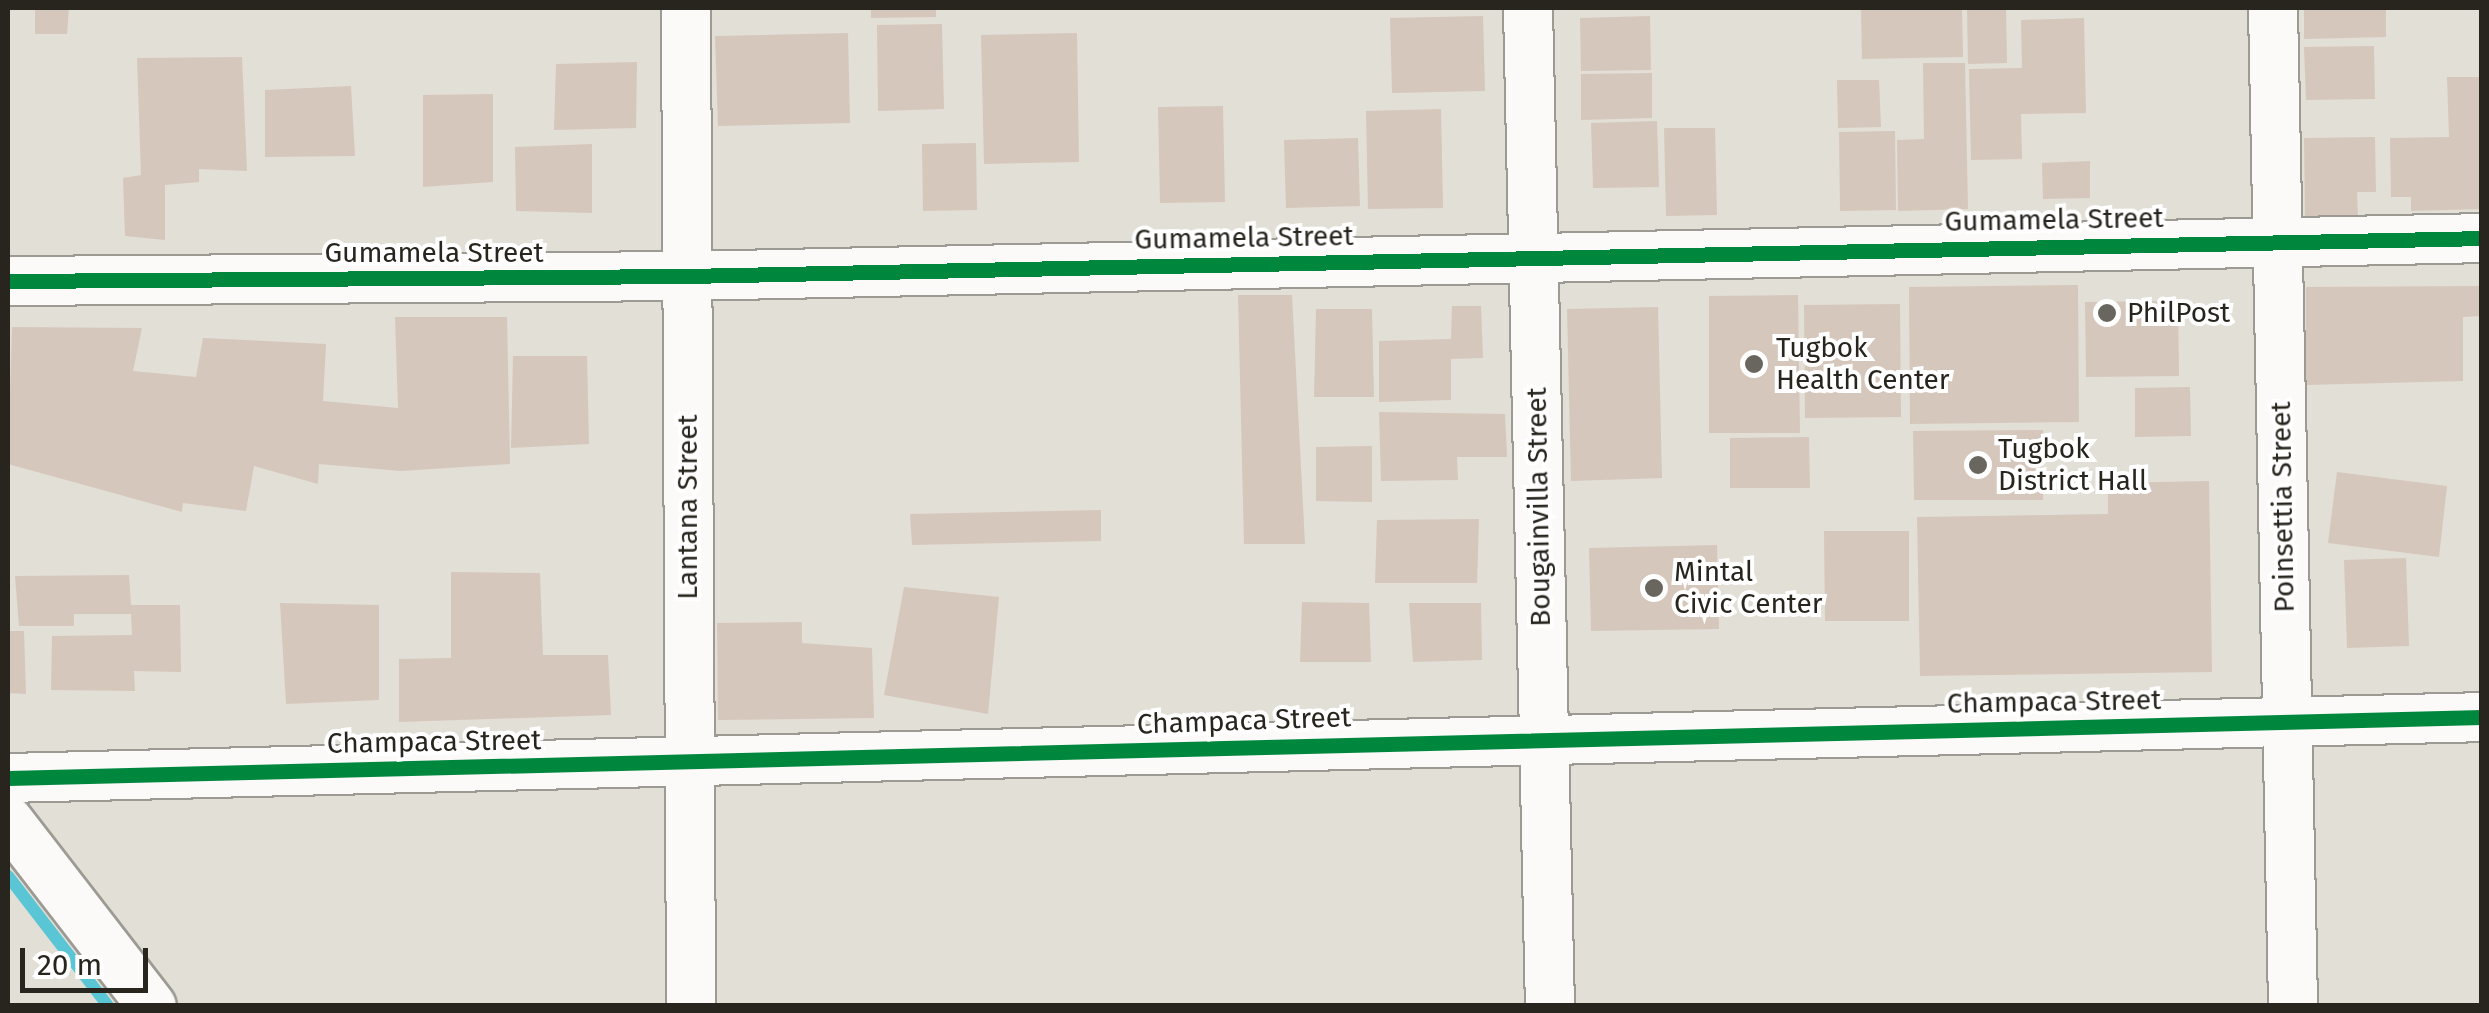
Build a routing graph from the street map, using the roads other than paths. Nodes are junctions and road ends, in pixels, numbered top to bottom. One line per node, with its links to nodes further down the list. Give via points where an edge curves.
1 (686, 8): 7 (street, Lantana Street)
2 (1528, 8): 6 (street, Bougainvilla Street)
3 (2273, 8): 5 (street, Poinsettia Street)
4 (2482, 238): 5 (street, Gumamela Street)
5 (2278, 240): 6 (street, Gumamela Street); 10 (street, Poinsettia Street)
6 (1534, 257): 7 (street, Gumamela Street); 11 (street, Bougainvilla Street)
7 (687, 276): 8 (street, Gumamela Street); 12 (street, Lantana Street)
8 (8, 281)
9 (2482, 717): 10 (street, Champaca Street)
10 (2288, 722): 11 (street, Champaca Street); 18 (street, Poinsettia Street)
11 (1544, 738): 12 (street, Champaca Street); 17 (street, Bougainvilla Street)
12 (690, 760): 13 (street, Champaca Street); 16 (street, Lantana Street)
13 (8, 778)
14 (8, 820): 15 (street)
15 (152, 1006)
16 (690, 1006)
17 (1550, 1006)
18 (2293, 1006)

